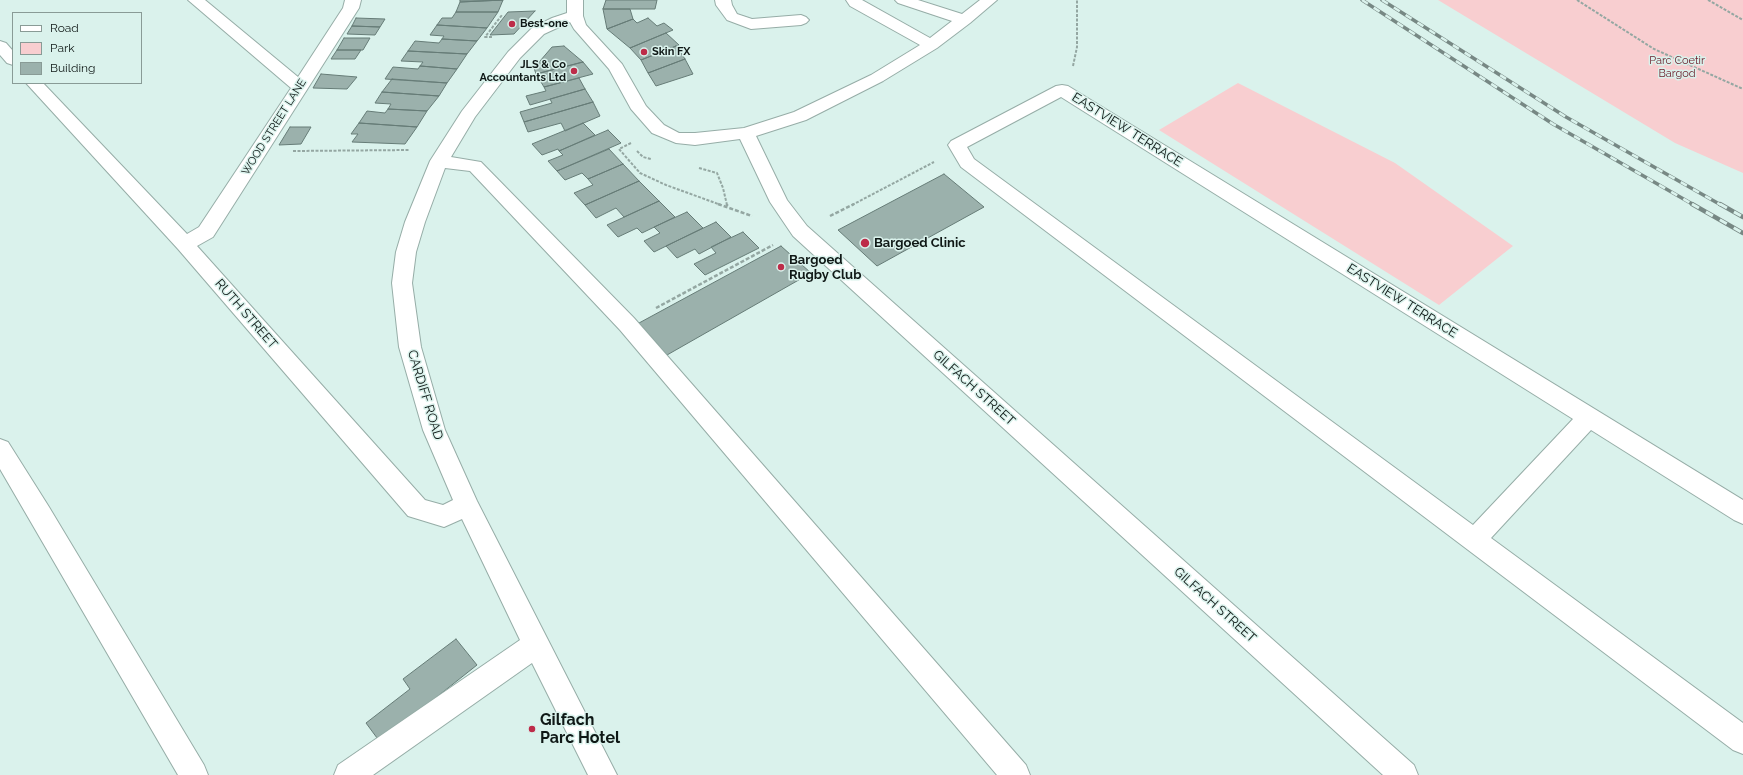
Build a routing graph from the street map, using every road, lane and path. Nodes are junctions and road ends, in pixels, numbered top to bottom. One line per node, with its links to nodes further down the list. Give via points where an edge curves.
1 (196, 0): 18 (street)
2 (353, 0): 18 (street, WOOD STREET LANE, via 351,8)
3 (723, 0): 11 (street, via 732,17 751,24)
4 (854, 0): 14 (street, via 855,3)
5 (903, 0): 12 (street)
6 (989, 0): 12 (street)
7 (1077, 0): 20 (path, via 1077,46 1073,66)
8 (1577, 0): 19 (path, via 1654,49)
9 (1708, 0): 13 (path)
10 (575, 8): 21 (street, via 579,26 616,67 639,109); 25 (street, CARDIFF ROAD, via 538,31 514,55 468,115)
11 (801, 20)
12 (965, 20): 14 (street)
13 (1743, 20)
14 (931, 45): 22 (street, via 877,78 800,116)
15 (0, 46): 16 (street)
16 (12, 59)
17 (35, 84): 32 (street, RUTH STREET)
18 (299, 86): 24 (street, WOOD STREET LANE)
19 (1743, 89)
20 (1062, 90): 35 (street, EASTVIEW TERRACE); 39 (street, via 957,145 967,163)
21 (658, 129): 22 (street, via 676,138); 23 (path)
22 (746, 133): 46 (street, GILFACH STREET, via 779,202 800,231)
23 (629, 144): 26 (path, via 643,157); 29 (path, via 619,149 640,173)
24 (259, 152): 25 (path); 32 (street, WOOD STREET LANE, via 206,232)
25 (443, 155): 34 (street, via 475,166); 37 (street, CARDIFF ROAD, via 415,222 406,252 402,283 410,347 434,430)
26 (658, 160)
27 (938, 160): 31 (path)
28 (696, 167): 29 (path, via 717,173 724,188)
29 (727, 206): 30 (path)
30 (755, 217)
31 (830, 217)
32 (185, 244): 37 (street, RUTH STREET, via 417,509 444,516)
33 (775, 244): 34 (path)
34 (627, 324): 45 (street)
35 (1589, 417): 38 (street, EASTVIEW TERRACE); 39 (street)
36 (0, 449): 42 (street)
37 (467, 505): 40 (street, CARDIFF ROAD)
38 (1743, 513)
39 (1474, 540): 41 (street)
40 (536, 644): 43 (street); 44 (street, CARDIFF ROAD)
41 (1743, 740)
42 (194, 775)
43 (348, 775)
44 (603, 775)
45 (1016, 775)
46 (1404, 775)

